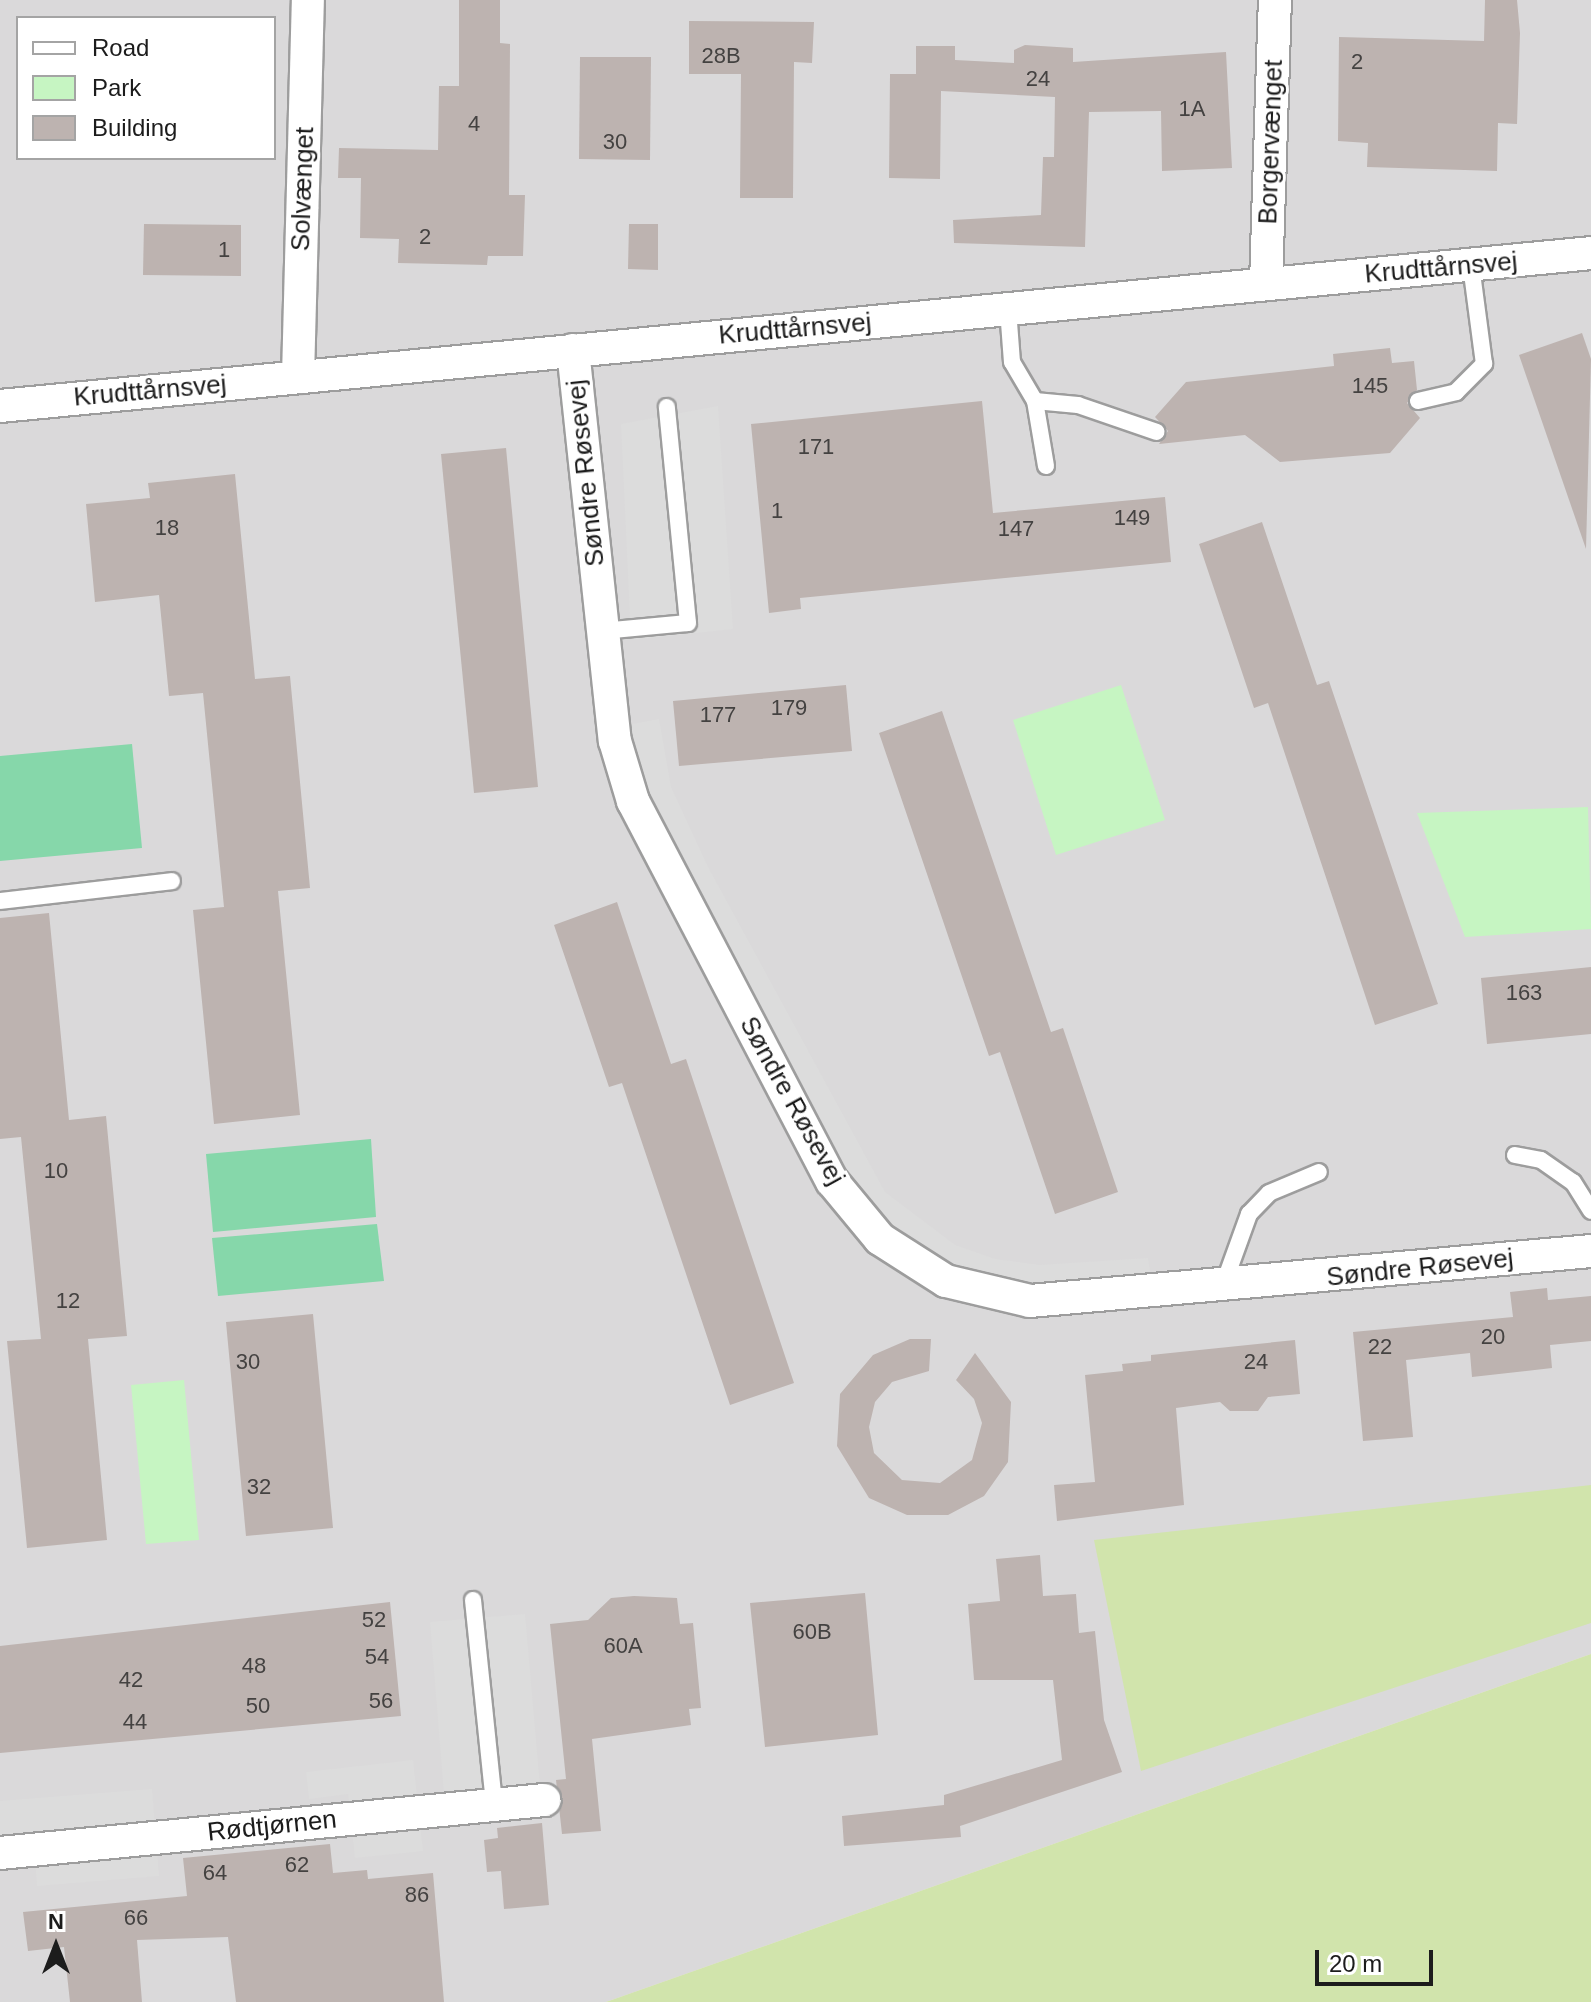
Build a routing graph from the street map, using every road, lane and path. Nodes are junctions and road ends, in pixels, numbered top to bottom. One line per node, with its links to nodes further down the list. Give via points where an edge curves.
1 (308, 0): 8 (street, Solvænget)
2 (1275, 0): 5 (street, Borgervænget)
3 (1591, 253): 4 (street, Krudttårnsvej)
4 (1471, 265): 5 (street, Krudttårnsvej); 10 (lane, via 1484,364 1456,392)
5 (1266, 284): 6 (street, Krudttårnsvej)
6 (1008, 309): 7 (street, Krudttårnsvej); 9 (lane, via 1012,362)
7 (573, 350): 8 (street, Krudttårnsvej); 15 (street, Søndre Røsevej)
8 (298, 377): 11 (street, Krudttårnsvej)
9 (1035, 401): 13 (lane, via 1078,405); 14 (lane)
10 (1418, 401)
11 (0, 406)
12 (667, 407): 15 (lane, via 688,623)
13 (1157, 432)
14 (1046, 466)
15 (602, 631): 22 (street, Søndre Røsevej, via 615,741 633,801 832,1181 880,1239 946,1281 1030,1301)
16 (172, 881): 17 (lane)
17 (0, 901)
18 (1515, 1155): 20 (lane, via 1541,1160 1573,1182)
19 (1319, 1172): 22 (lane, via 1269,1193 1249,1214)
20 (1591, 1211)
21 (1591, 1251): 22 (street, Søndre Røsevej)
22 (1223, 1287)
23 (473, 1600): 25 (lane)
24 (544, 1800): 25 (street, Rødtjørnen)
25 (494, 1804): 26 (street, Rødtjørnen)
26 (0, 1853)

